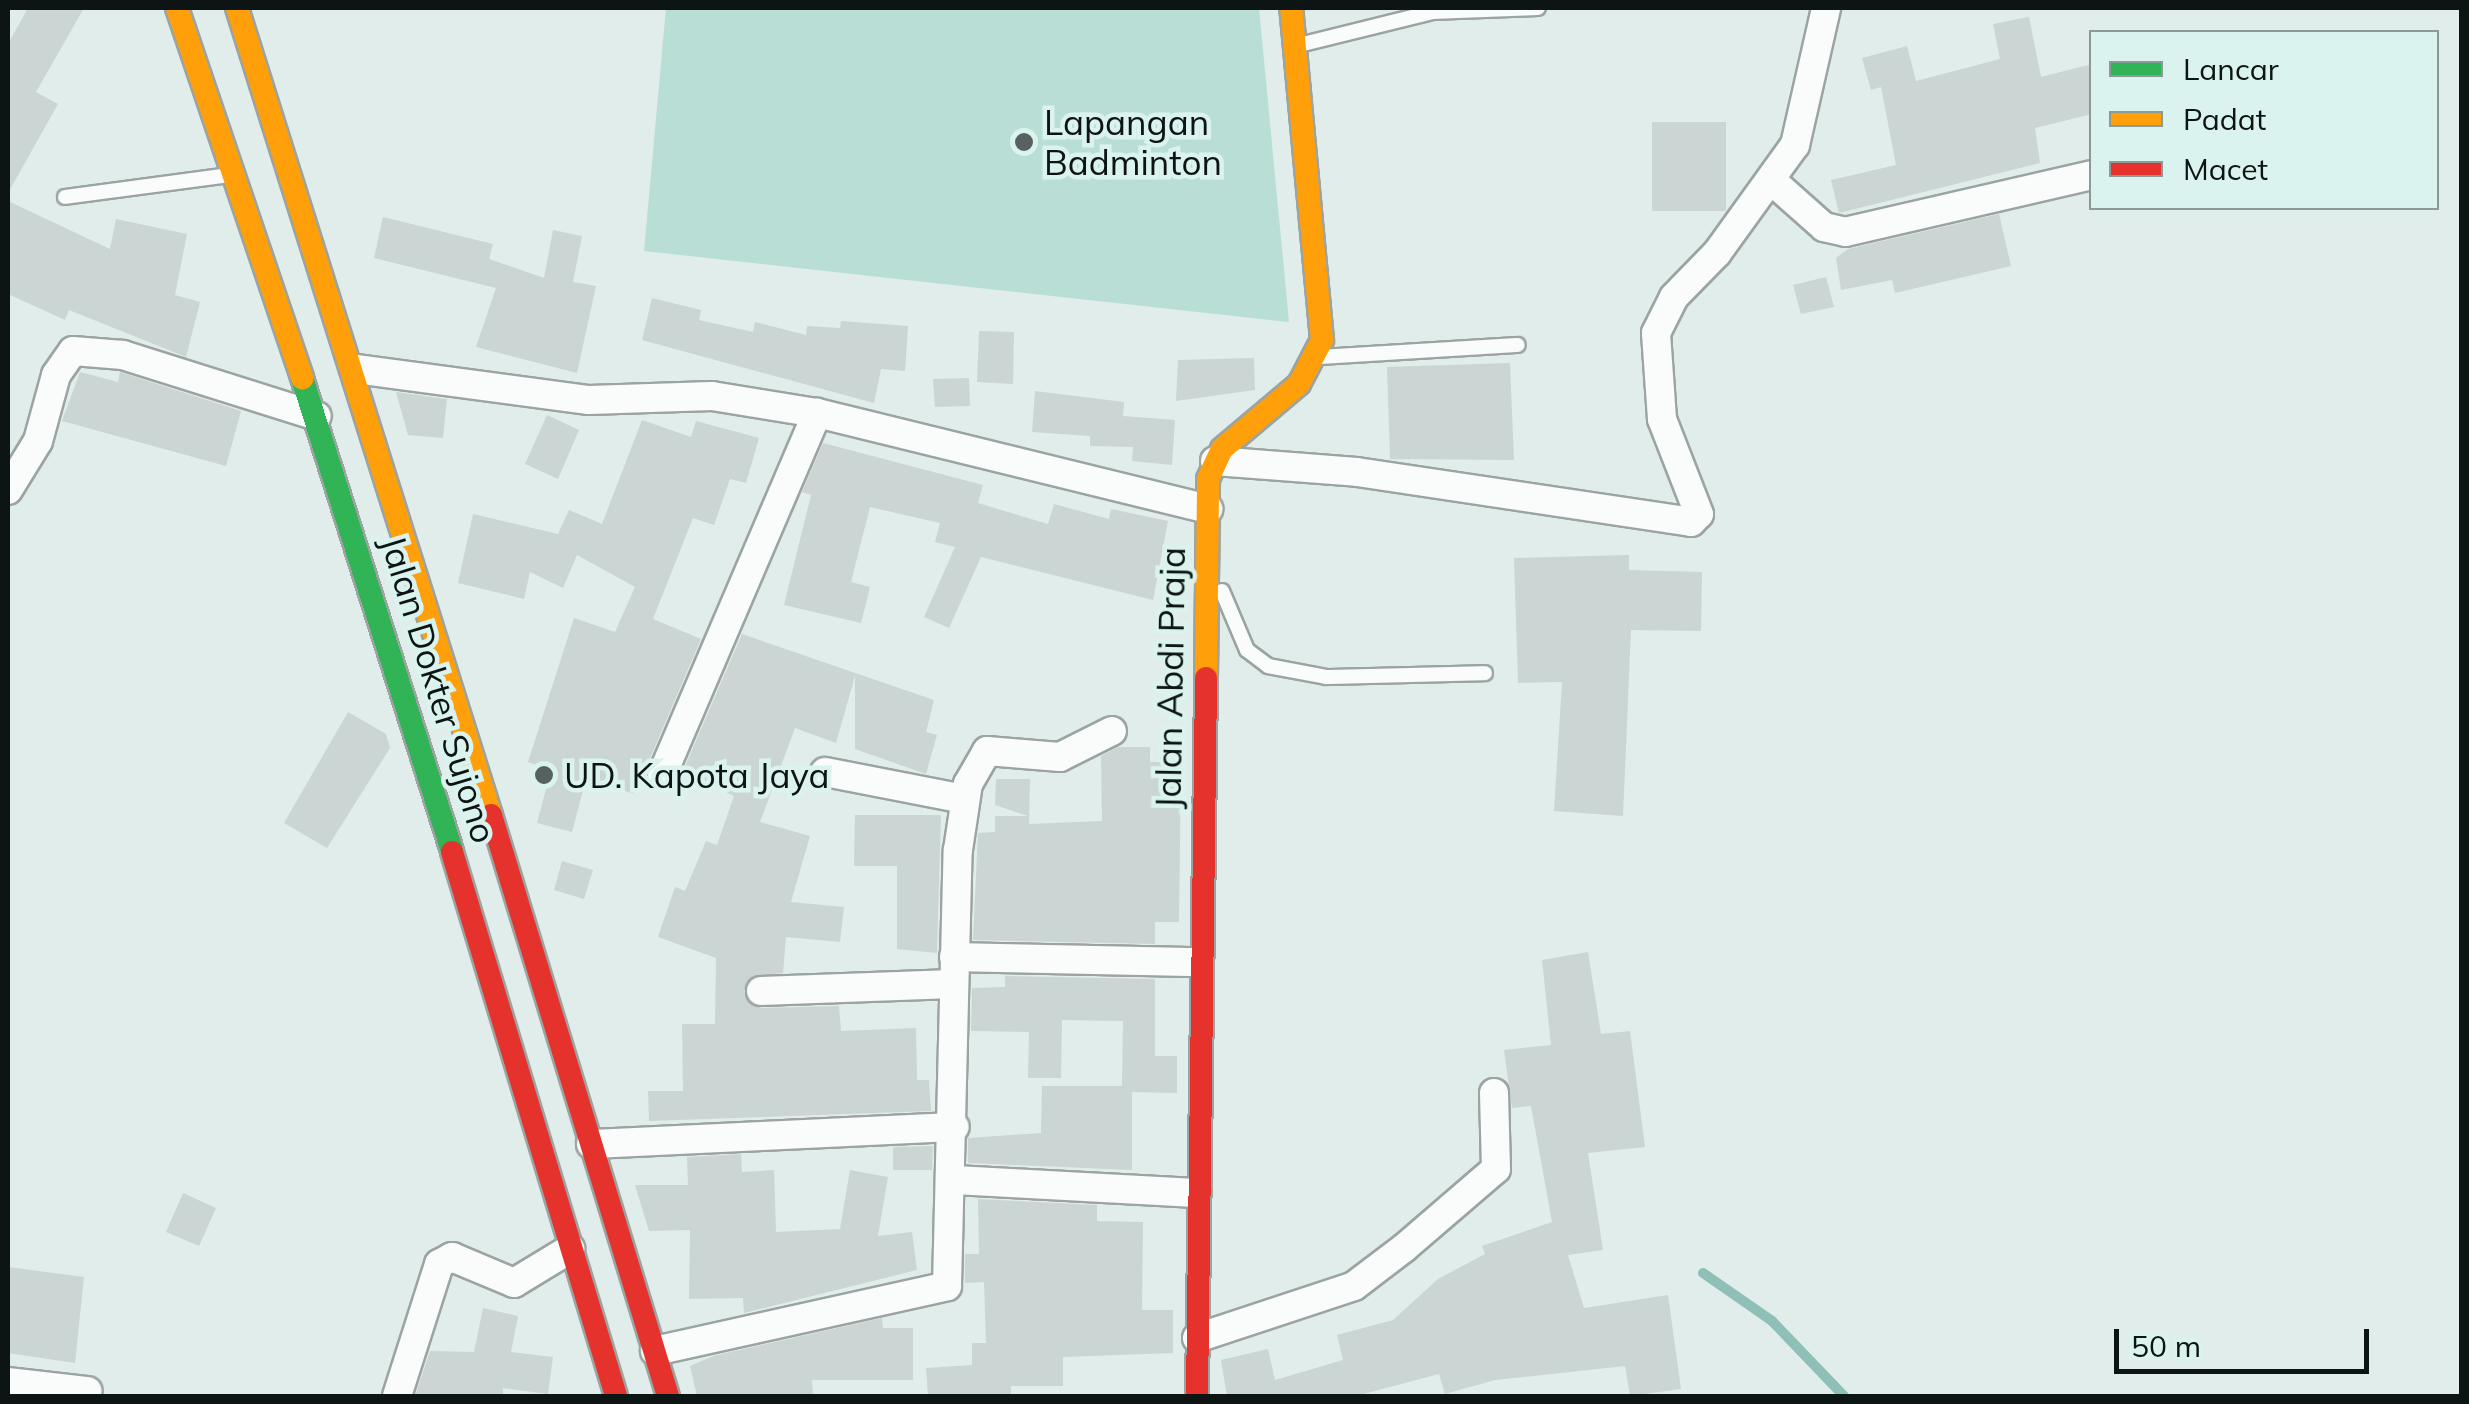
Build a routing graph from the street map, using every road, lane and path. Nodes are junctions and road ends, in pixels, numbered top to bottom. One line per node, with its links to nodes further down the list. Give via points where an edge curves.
1 (177, 8): 7 (main road, Jalan Dokter Sujono)
2 (237, 8): 13 (main road)
3 (1291, 8): 6 (main road)
4 (1538, 8): 6 (lane, via 1432,12)
5 (1826, 8): 9 (street, via 1804,119)
6 (1295, 46): 12 (main road, via 1322,337)
7 (234, 174): 10 (lane); 15 (main road, Jalan Dokter Sujono)
8 (2089, 176): 9 (street, via 1845,232 1806,213)
9 (1775, 185): 16 (street, via 1674,297 1656,333 1662,419 1699,514 1691,522 1357,472)
10 (65, 196)
11 (1518, 345): 12 (lane)
12 (1316, 357): 16 (main road, via 1276,408)
13 (356, 369): 14 (street, via 589,400 682,392); 30 (main road)
14 (817, 413): 18 (street); 23 (street)
15 (316, 416): 17 (street, via 123,355 73,351 56,375 38,442); 33 (main road, Jalan Dokter Sujono)
16 (1215, 461): 18 (main road, Jalan Abdi Praja)
17 (8, 490)
18 (1208, 509): 19 (main road, Jalan Abdi Praja)
19 (1208, 545): 20 (lane, via 1247,650 1268,666 1326,677); 25 (main road, Jalan Abdi Praja)
20 (1486, 673)
21 (1112, 731): 24 (street, via 1060,757 987,752)
22 (825, 772): 24 (street)
23 (662, 775)
24 (964, 800): 26 (street)
25 (1199, 962): 26 (street); 32 (main road, Jalan Abdi Praja)
26 (953, 970): 27 (street); 29 (street)
27 (761, 992)
28 (1494, 1093): 34 (street, via 1496,1169 1404,1248 1354,1286)
29 (955, 1127): 30 (street); 31 (street)
30 (590, 1144): 35 (main road)
31 (955, 1180): 32 (street); 35 (street, via 952,1273 934,1294)
32 (1196, 1193): 34 (main road, Jalan Abdi Praja)
33 (570, 1249): 38 (street, via 514,1282 452,1257 439,1264); 39 (main road, Jalan Dokter Sujono)
34 (1198, 1338): 41 (main road, Jalan Abdi Praja)
35 (655, 1351): 40 (main road)
36 (8, 1382): 37 (street)
37 (87, 1391)
38 (397, 1396)
39 (616, 1396)
40 (668, 1396)
41 (1197, 1396)

